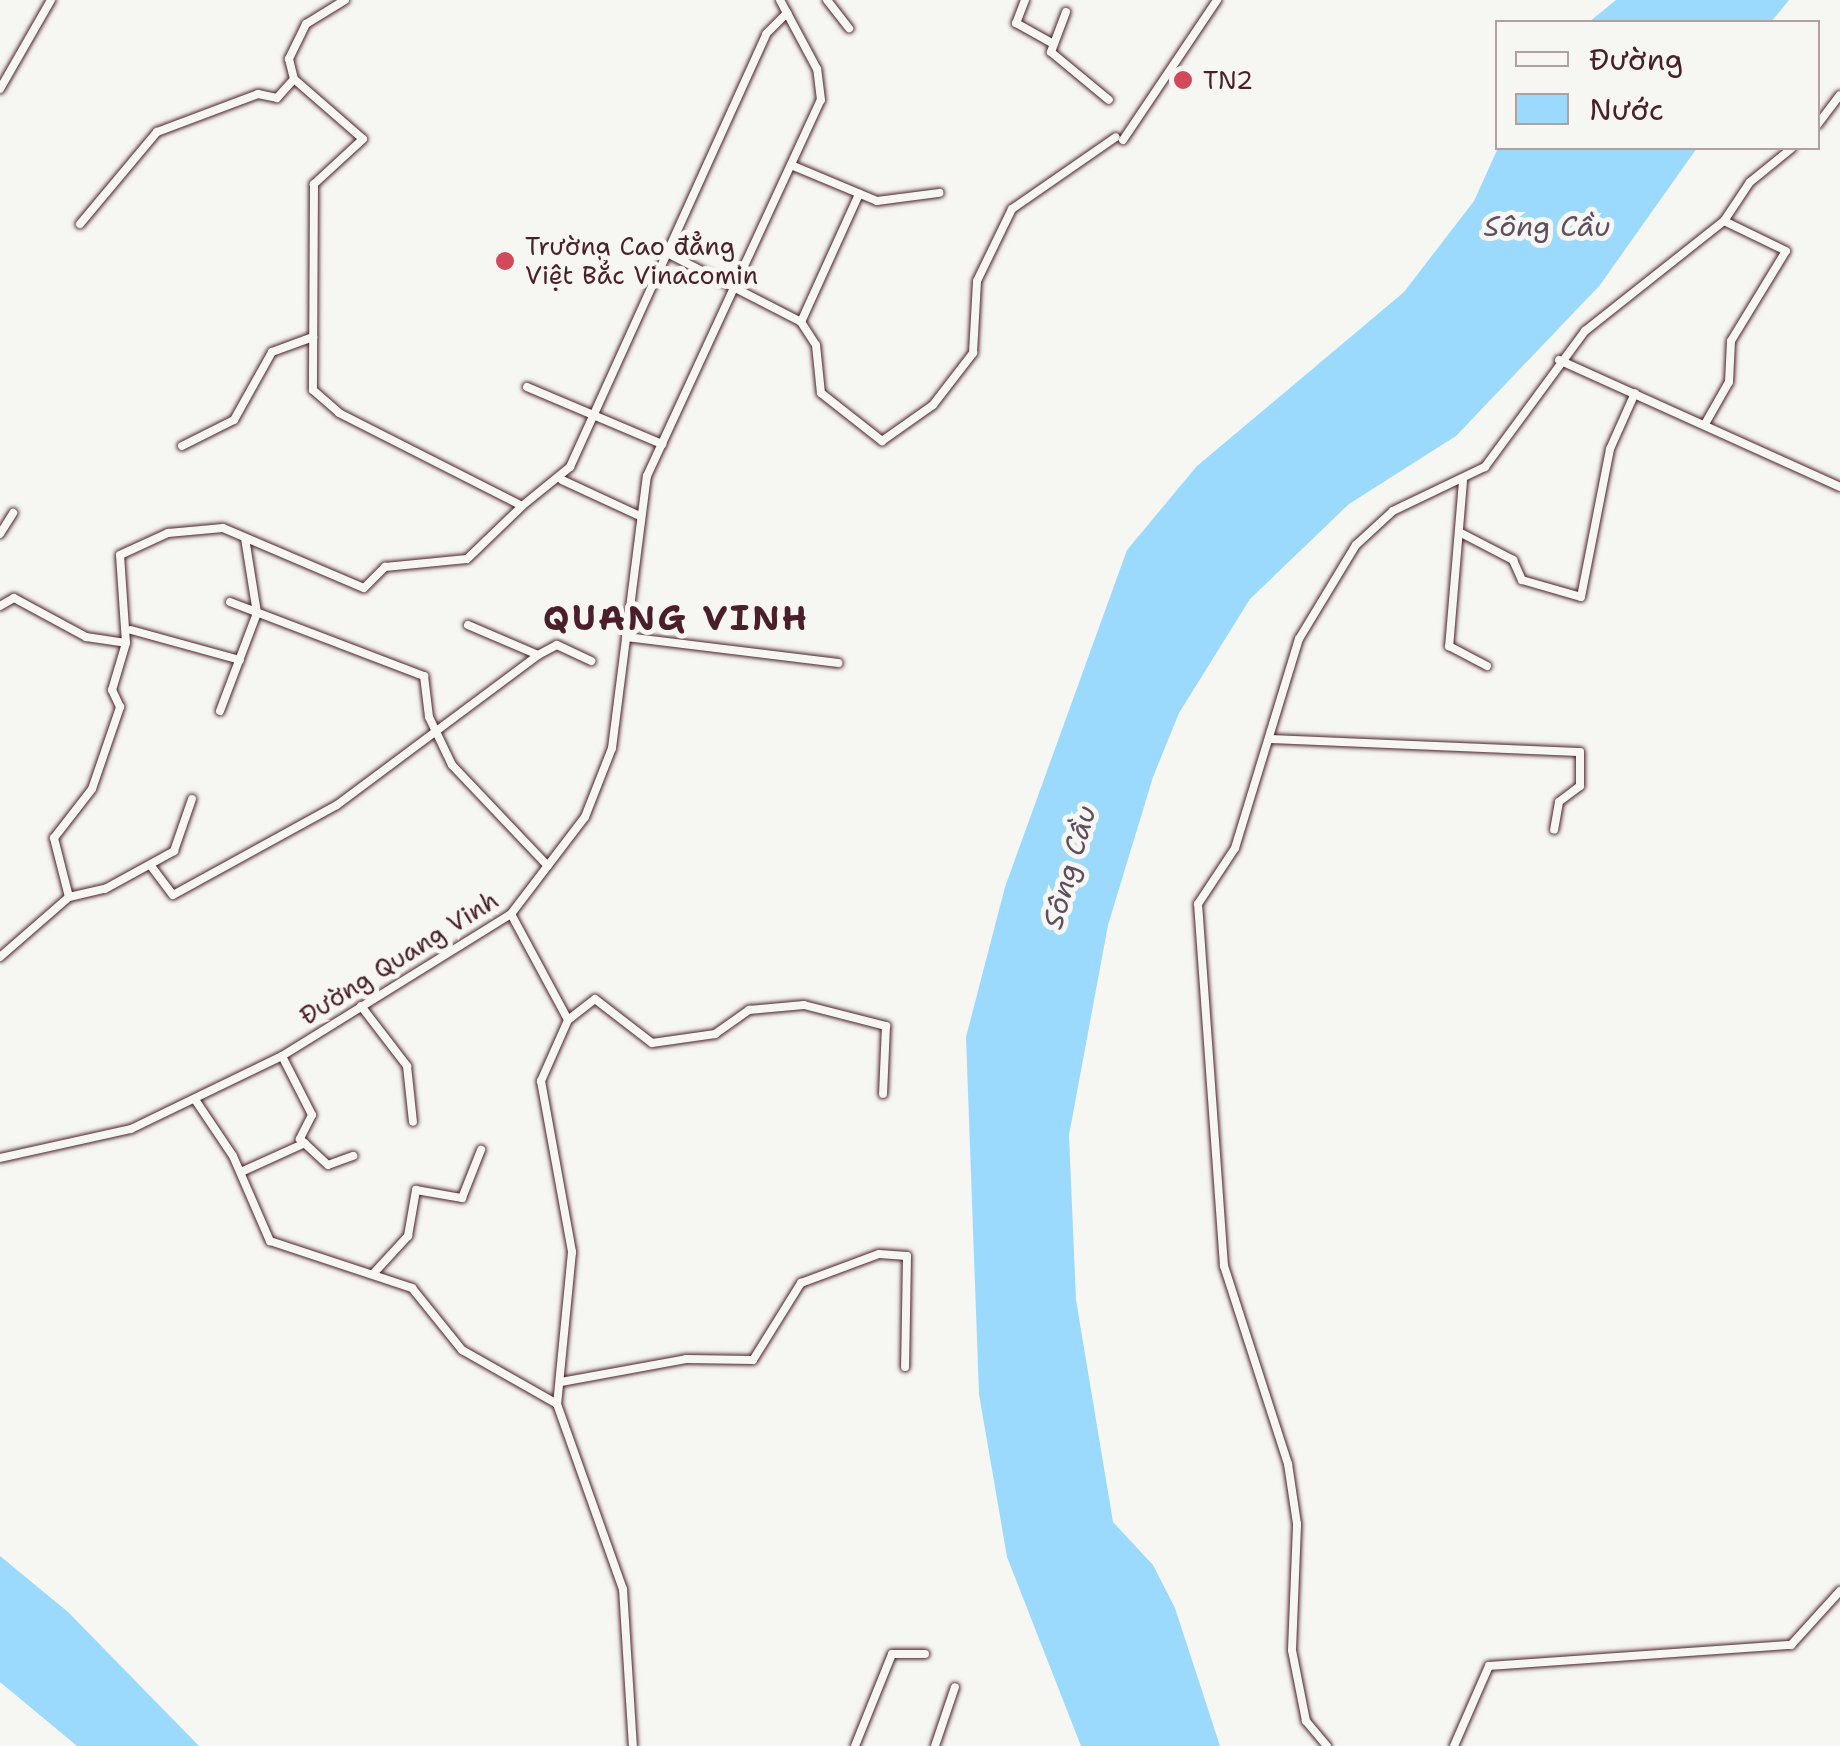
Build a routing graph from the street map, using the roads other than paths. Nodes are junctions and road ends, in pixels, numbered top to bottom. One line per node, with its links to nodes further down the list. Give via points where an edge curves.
1 (51, 0): 12 (street)
2 (345, 0): 11 (street, via 298,36)
3 (780, 0): 8 (street, Đường Quang Vinh)
4 (827, 0): 9 (street)
5 (1025, 0): 10 (street, via 1016,22)
6 (1217, 0): 24 (street, via 1119,139 1012,209 976,281 973,353 933,405 888,438 871,437 822,393 816,346)
7 (1066, 12): 10 (street)
8 (787, 13): 17 (street, Đường Quang Vinh, via 823,85); 22 (street, via 766,34)
9 (849, 28)
10 (1052, 43): 14 (street, via 1054,58)
11 (294, 79): 21 (street, via 276,98 258,94 158,132); 25 (street, via 363,139 314,184)
12 (0, 89)
13 (1840, 95): 15 (street)
14 (1110, 100)
15 (1820, 121)
16 (1790, 150): 20 (street, via 1750,182)
17 (791, 166): 19 (street); 23 (street, Đường Quang Vinh)
18 (939, 193): 19 (street, via 902,204)
19 (860, 194): 24 (street)
20 (1724, 220): 26 (street, via 1608,308); 30 (street, via 1786,251 1731,341 1729,382)
21 (80, 224)
22 (667, 253): 23 (street); 29 (street)
23 (735, 286): 24 (street); 31 (street, Đường Quang Vinh)
24 (801, 322)
25 (313, 338): 32 (street, via 272,352 234,420); 36 (street, via 312,384 322,400)
26 (1559, 360): 28 (street); 34 (street, via 1524,421)
27 (527, 387): 29 (street)
28 (1634, 393): 30 (street); 39 (street, via 1610,448 1581,597 1522,580 1513,560)
29 (594, 413): 31 (street); 33 (street)
30 (1705, 424): 35 (street)
31 (662, 444): 38 (street, Đường Quang Vinh)
32 (182, 446)
33 (562, 480): 36 (street); 38 (street)
34 (1464, 481): 39 (street); 56 (street, via 1393,511 1356,544 1300,639)
35 (1840, 487)
36 (522, 506): 41 (street, via 467,558 385,567 364,588)
37 (13, 513): 40 (street)
38 (640, 516): 47 (street, Đường Quang Vinh)
39 (1461, 533): 53 (street, via 1450,646)
40 (0, 534)
41 (245, 538): 44 (street); 46 (street, via 206,528 125,550 118,562)
42 (230, 602): 44 (street)
43 (0, 606): 48 (street, via 14,598 86,636)
44 (257, 614): 50 (street); 55 (street, via 424,676)
45 (468, 625): 49 (street)
46 (131, 630): 48 (street); 50 (street)
47 (626, 637): 52 (street); 60 (street, Đường Quang Vinh, via 605,775)
48 (126, 642): 61 (street, via 114,691 120,707 92,789 54,838)
49 (538, 654): 51 (street, via 557,646); 55 (street)
50 (240, 660): 54 (street)
51 (592, 662)
52 (838, 663)
53 (1487, 666)
54 (220, 711)
55 (434, 728): 59 (street, via 341,802 173,895); 60 (street, via 452,765)
56 (1269, 738): 58 (street, via 1580,752 1580,786 1559,802); 85 (street, via 1235,848 1198,904 1197,936 1224,1266 1288,1464 1297,1524 1292,1650 1306,1721)
57 (192, 799): 59 (street, via 178,848)
58 (1554, 830)
59 (151, 866): 61 (street)
60 (548, 866): 62 (street, Đường Quang Vinh)
61 (70, 897): 63 (street)
62 (512, 914): 64 (street, Đường Quang Vinh); 65 (street)
63 (0, 957)
64 (361, 1006): 66 (street, Đường Quang Vinh); 69 (street, via 408,1066)
65 (568, 1020): 67 (street, via 596,999 652,1043 715,1034 749,1010 804,1005 886,1026); 77 (street, via 541,1081 572,1252)
66 (282, 1056): 68 (street, Đường Quang Vinh); 70 (street, via 312,1115 299,1134)
67 (883, 1094)
68 (196, 1101): 73 (street, Đường Quang Vinh, via 131,1129); 74 (street)
69 (414, 1122)
70 (305, 1143): 72 (street, via 328,1164); 74 (street)
71 (481, 1150): 75 (street, via 462,1198 416,1190 408,1236)
72 (352, 1156)
73 (0, 1158)
74 (241, 1172): 75 (street, via 270,1241)
75 (372, 1274): 78 (street, via 412,1288 462,1350)
76 (905, 1367): 77 (street, via 907,1256 878,1254 801,1283 752,1360 686,1359)
77 (561, 1382): 78 (street)
78 (557, 1404): 82 (street, via 623,1589)
79 (1840, 1591): 86 (street, via 1791,1645 1489,1666)
80 (925, 1654): 83 (street, via 892,1654)
81 (955, 1687): 84 (street)
82 (633, 1746)
83 (856, 1746)
84 (935, 1746)
85 (1327, 1746)
86 (1454, 1746)

